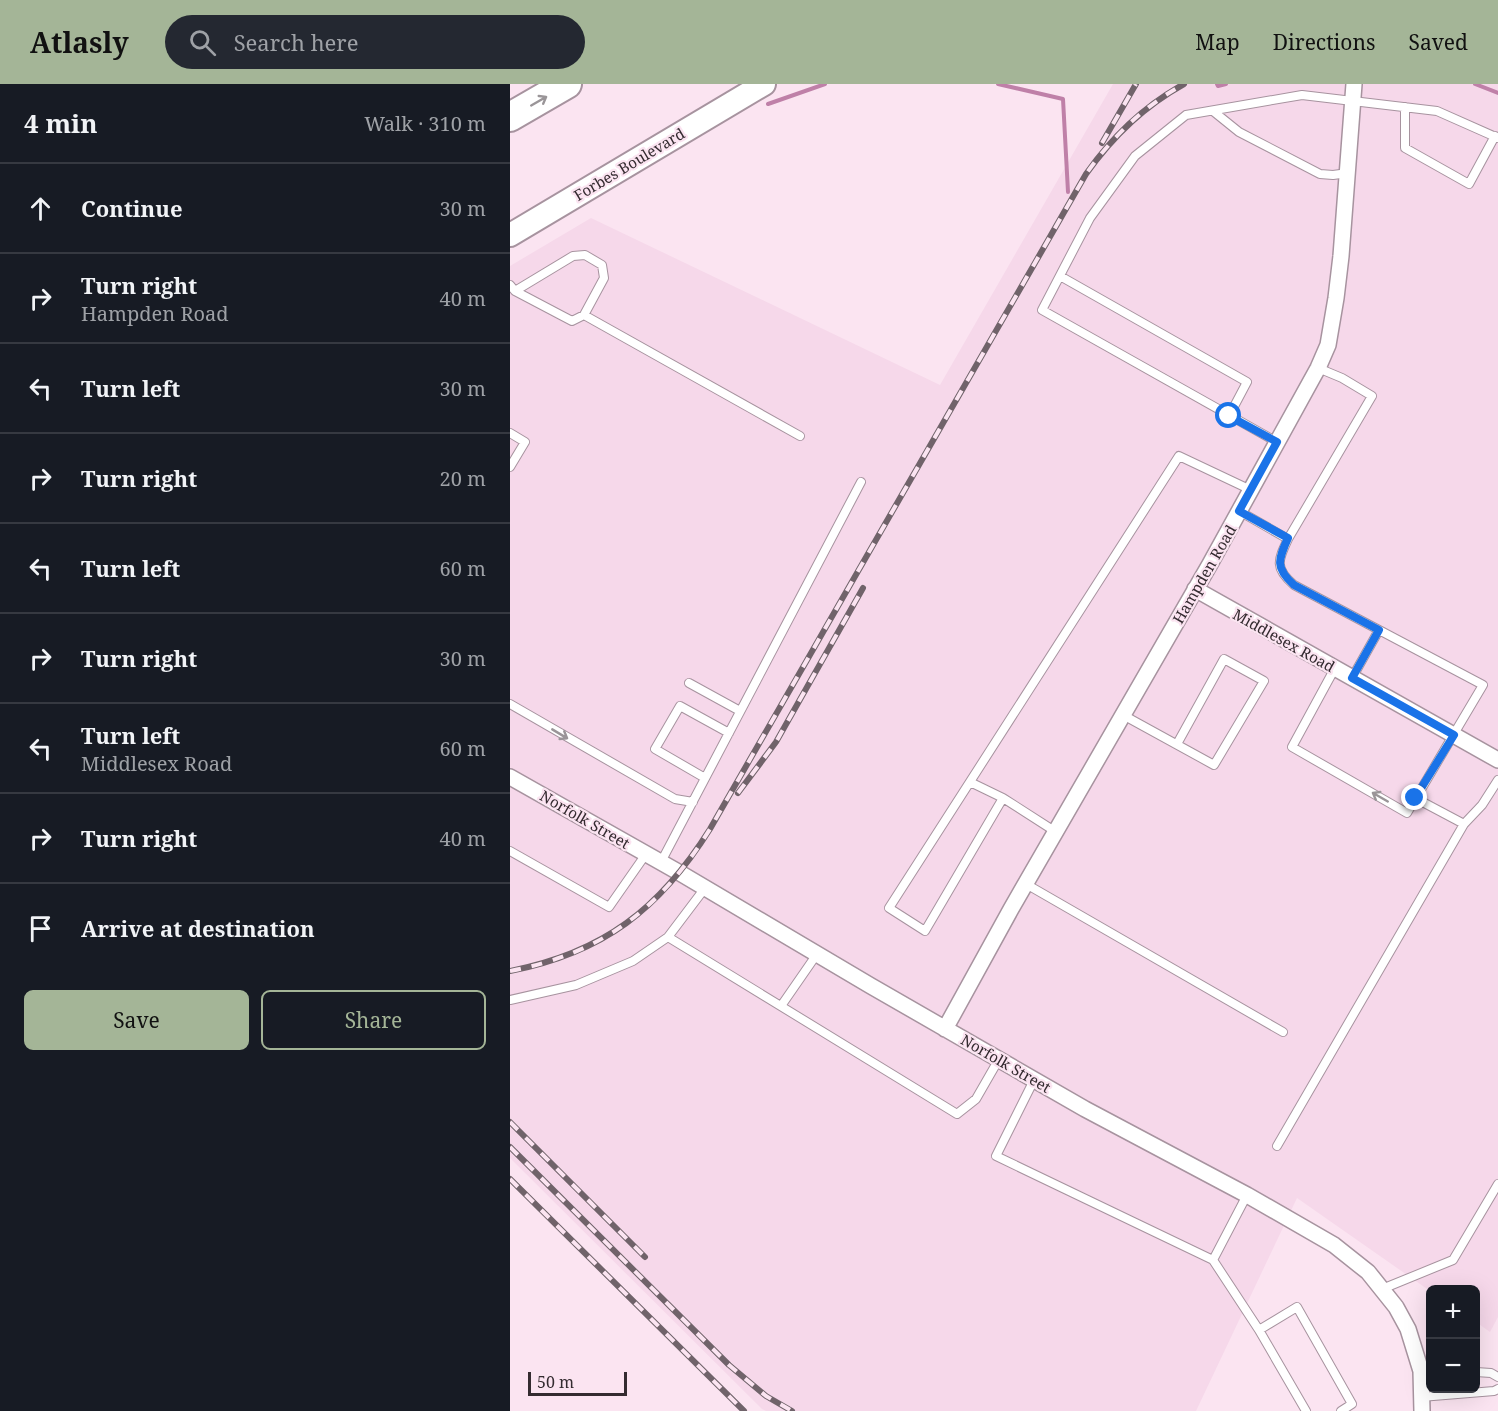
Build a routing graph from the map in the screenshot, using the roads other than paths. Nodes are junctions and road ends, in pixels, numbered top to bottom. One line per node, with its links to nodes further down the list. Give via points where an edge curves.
1 (567, 84): 8 (highway, one-way to 1)
2 (771, 84): 4 (street, Forbes Boulevard)
3 (1354, 84): 5 (street, Hampden Road)
4 (756, 89): 11 (street, Forbes Boulevard)
5 (1353, 100): 6 (lane); 7 (lane, via 1302,95); 10 (street, Hampden Road)
6 (1405, 107): 9 (lane, via 1437,111); 9 (lane, via 1405,147 1469,184)
7 (1213, 111): 10 (lane, via 1239,132 1320,174); 12 (lane, via 1186,115 1135,156 1090,218)
8 (510, 117)
9 (1497, 137)
10 (1348, 174): 15 (street, Hampden Road, via 1336,298 1328,345)
11 (510, 235)
12 (1060, 276): 16 (lane, via 1042,310); 16 (lane, via 1247,382)
13 (512, 288): 14 (lane, via 572,321); 14 (lane, via 573,256 585,255 602,265 604,278)
14 (584, 315): 18 (lane)
15 (1318, 369): 19 (street, Hampden Road); 24 (lane, via 1372,396)
16 (1229, 416): 19 (lane)
17 (510, 433): 20 (lane, via 525,442)
18 (800, 436)
19 (1277, 442): 22 (street, Hampden Road)
20 (510, 467)
21 (861, 482): 31 (lane)
22 (1251, 490): 23 (street, Hampden Road); 40 (lane, via 1179,456)
23 (1239, 511): 24 (lane); 25 (street, Hampden Road)
24 (1288, 538): 26 (lane, via 1280,557 1279,567 1284,576)
25 (1195, 590): 27 (street, Middlesex Road); 32 (street, Hampden Road)
26 (1379, 630): 28 (lane); 34 (lane, via 1483,686)
27 (1335, 668): 28 (street, Middlesex Road); 42 (lane, one-way to 27, via 1407,813 1292,747)
28 (1352, 678): 34 (street, Middlesex Road)
29 (689, 683): 31 (lane)
30 (510, 704): 43 (lane, one-way to 43, via 675,800)
31 (740, 711): 33 (lane)
32 (1123, 715): 35 (lane); 45 (street, Hampden Road)
33 (729, 734): 38 (lane); 38 (lane, via 680,706 656,748)
34 (1454, 735): 36 (street, Middlesex Road); 42 (lane)
35 (1177, 744): 35 (lane, via 1214,765 1264,681 1224,659)
36 (1498, 760)
37 (510, 777): 47 (street, Norfolk Street)
38 (705, 778): 43 (lane)
39 (1498, 780): 44 (lane)
40 (970, 782): 41 (lane); 41 (lane, via 889,908 925,931)
41 (1003, 798): 45 (lane)
42 (1415, 798): 44 (lane)
43 (693, 802): 48 (lane)
44 (1464, 824): 59 (lane)
45 (1056, 832): 49 (street, Hampden Road)
46 (510, 851): 47 (lane, via 609,907)
47 (646, 854): 48 (street, Norfolk Street)
48 (661, 862): 50 (street, Norfolk Street)
49 (1026, 885): 55 (street, Hampden Road); 56 (lane)
50 (705, 888): 51 (lane); 52 (street, Norfolk Street)
51 (668, 938): 53 (lane, via 633,961 576,985); 54 (lane)
52 (817, 954): 54 (lane); 55 (street, Norfolk Street)
53 (510, 1000)
54 (781, 1006): 57 (lane, via 957,1114 975,1099)
55 (945, 1029): 57 (street, Norfolk Street)
56 (1283, 1032)
57 (999, 1059): 58 (street, Norfolk Street)
58 (1034, 1080): 61 (street, Norfolk Street); 62 (lane, via 996,1156)
59 (1276, 1146)
60 (1498, 1184): 63 (lane, via 1453,1260)
61 (1247, 1195): 62 (lane); 63 (street, Norfolk Street, via 1334,1245 1368,1272)
62 (1213, 1260): 64 (lane)
63 (1382, 1289): 65 (street, Norfolk Street, via 1408,1329)
64 (1259, 1330): 70 (lane); 71 (lane, via 1297,1307 1352,1404)
65 (1426, 1371): 69 (street, Norfolk Street)
66 (1480, 1372): 67 (lane)
67 (1498, 1377)
68 (1498, 1389): 69 (lane)
69 (1422, 1404)
70 (1306, 1411)
71 (1341, 1411)

